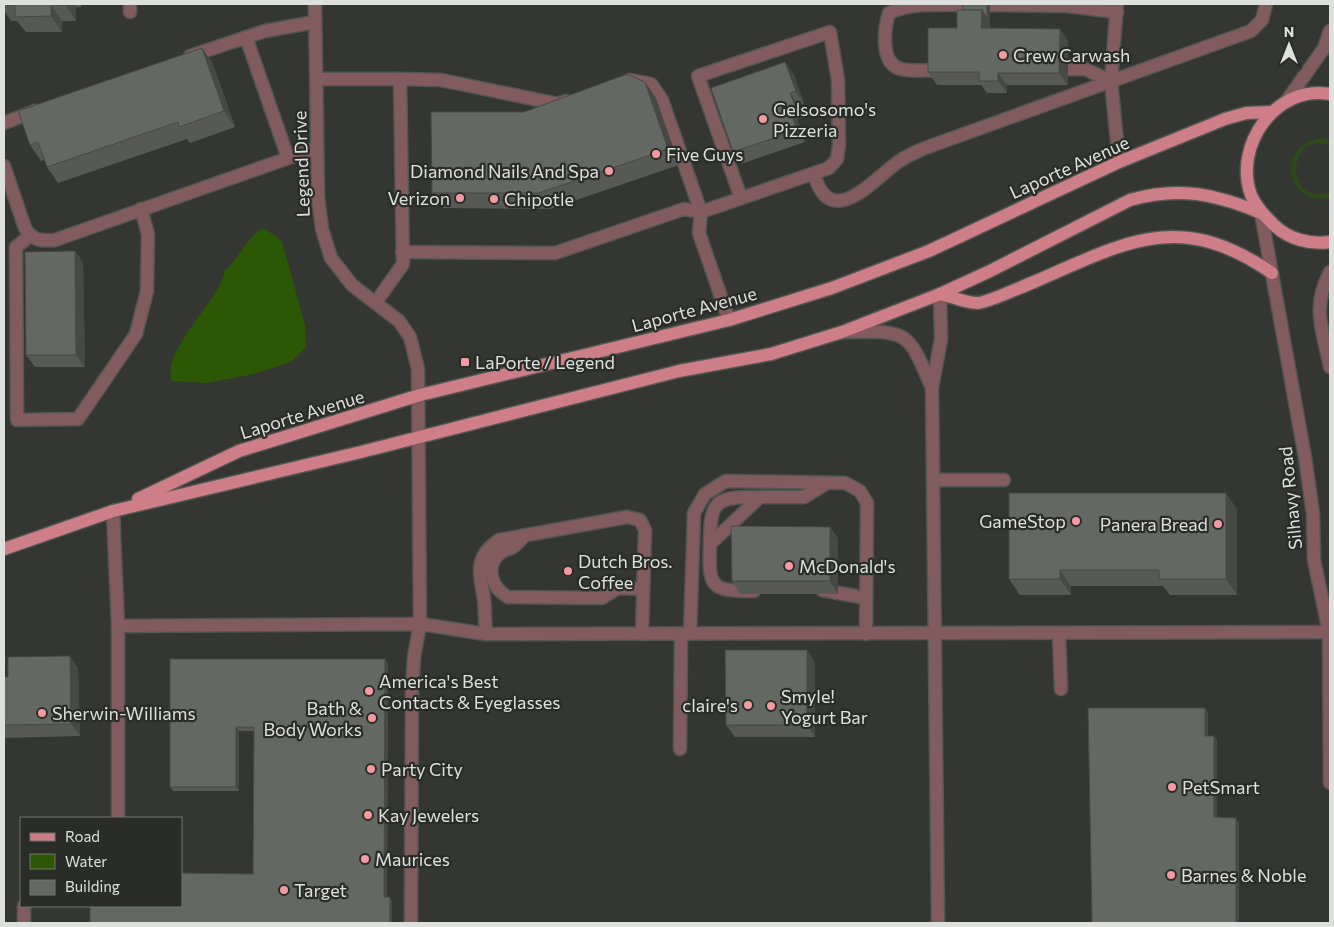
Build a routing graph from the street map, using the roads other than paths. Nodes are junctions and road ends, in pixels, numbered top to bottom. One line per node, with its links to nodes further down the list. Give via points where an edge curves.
1 (315, 4): 6 (street, Legend Drive)
2 (1266, 4): 14 (street, via 1262,20 1251,31)
3 (966, 5): 11 (street, via 920,5 901,7 889,13 886,50 890,61 899,69)
4 (990, 5): 5 (street)
5 (1117, 8): 14 (street)
6 (315, 22): 8 (street); 12 (street, Legend Drive)
7 (1330, 31): 18 (street, via 1324,48)
8 (246, 37): 9 (street); 23 (street)
9 (182, 59)
10 (1068, 69): 14 (street, via 1085,69)
11 (937, 70)
12 (317, 79): 13 (street); 22 (street, Legend Drive)
13 (400, 80): 17 (street, via 441,80 558,104); 33 (street)
14 (1111, 81): 24 (street); 26 (street, via 925,148 897,162 870,187 841,201 828,197 817,186)
15 (620, 82): 29 (street, via 629,80 650,84 662,100)
16 (1330, 94): 18 (main road, via 1305,95)
17 (576, 98)
18 (1286, 102): 20 (main road)
19 (51, 105): 21 (street)
20 (1272, 112): 24 (main road, Laporte Avenue, via 1246,113 1225,119); 30 (main road, via 1256,132 1247,156 1251,195)
21 (4, 123)
22 (317, 148): 23 (street); 37 (street, Legend Drive, via 322,229 331,258 352,285)
23 (288, 158): 28 (street)
24 (1119, 162): 38 (main road, Laporte Avenue, via 929,251 832,288)
25 (4, 166): 31 (street)
26 (814, 174): 27 (street); 27 (street, via 829,168 837,159 839,145 838,80 830,32 698,76)
27 (740, 198): 29 (street)
28 (141, 210): 31 (street, via 55,240 40,241); 31 (street, via 148,234 147,291 136,334 78,419 17,420 16,246)
29 (701, 212): 33 (street, via 684,209 555,253); 38 (street, via 699,233)
30 (1261, 213): 32 (main road, via 1280,231 1300,240 1322,244); 35 (street, Silhavy Road); 36 (main road, Laporte Avenue, via 1240,204 1198,194 1174,191 1151,194 1130,200)
31 (30, 236)
32 (1330, 242)
33 (402, 252): 37 (street, via 403,264)
34 (1330, 272): 40 (street, via 1322,289 1319,312)
35 (1272, 273): 36 (main road, via 1243,253 1189,238 1164,236 1115,246 977,303); 58 (street, Silhavy Road, via 1306,466 1313,514 1314,560)
36 (940, 294): 39 (main road, Laporte Avenue); 41 (street, via 941,339)
37 (376, 302): 42 (street, Legend Drive, via 399,321 410,337 418,369)
38 (729, 320): 42 (main road, Laporte Avenue)
39 (842, 332): 41 (street, via 885,331 906,337 916,349); 43 (main road, Laporte Avenue, via 771,354 679,371)
40 (1330, 367)
41 (932, 388): 44 (street)
42 (420, 396): 43 (street, Legend Drive); 48 (main road, Laporte Avenue, via 239,451)
43 (420, 436): 48 (main road, Laporte Avenue); 56 (street, Legend Drive)
44 (935, 480): 45 (street); 64 (street)
45 (1004, 480)
46 (829, 482): 47 (street, via 804,497); 55 (street, via 845,483 860,491 867,503); 62 (street, via 726,481 705,494 694,513)
47 (760, 497): 50 (street); 50 (street, via 721,501 714,508 710,520)
48 (113, 511): 51 (main road, Laporte Avenue); 57 (street)
49 (524, 536): 52 (street, via 627,517 640,520 645,530); 52 (street, via 513,547 497,555 492,565 494,585 499,593 508,597 602,598 618,588); 60 (street, via 499,540 485,553 479,570)
50 (710, 544): 54 (street, via 710,575 715,585 724,591)
51 (4, 549)
52 (643, 589): 61 (street)
53 (812, 590): 55 (street)
54 (763, 591)
55 (866, 598): 63 (street)
56 (420, 624): 57 (street); 60 (street); 71 (street, Legend Drive, via 412,688)
57 (118, 626): 68 (street)
58 (1330, 630): 59 (street); 67 (street, Silhavy Road)
59 (1059, 633): 64 (street); 65 (street)
60 (486, 634): 61 (street)
61 (642, 634): 62 (street)
62 (685, 634): 63 (street); 66 (street)
63 (866, 634): 64 (street)
64 (936, 634): 72 (street)
65 (1061, 688)
66 (680, 749)
67 (1330, 783)
68 (118, 817)
69 (24, 907): 70 (street)
70 (24, 923)
71 (411, 923)
72 (938, 923)

